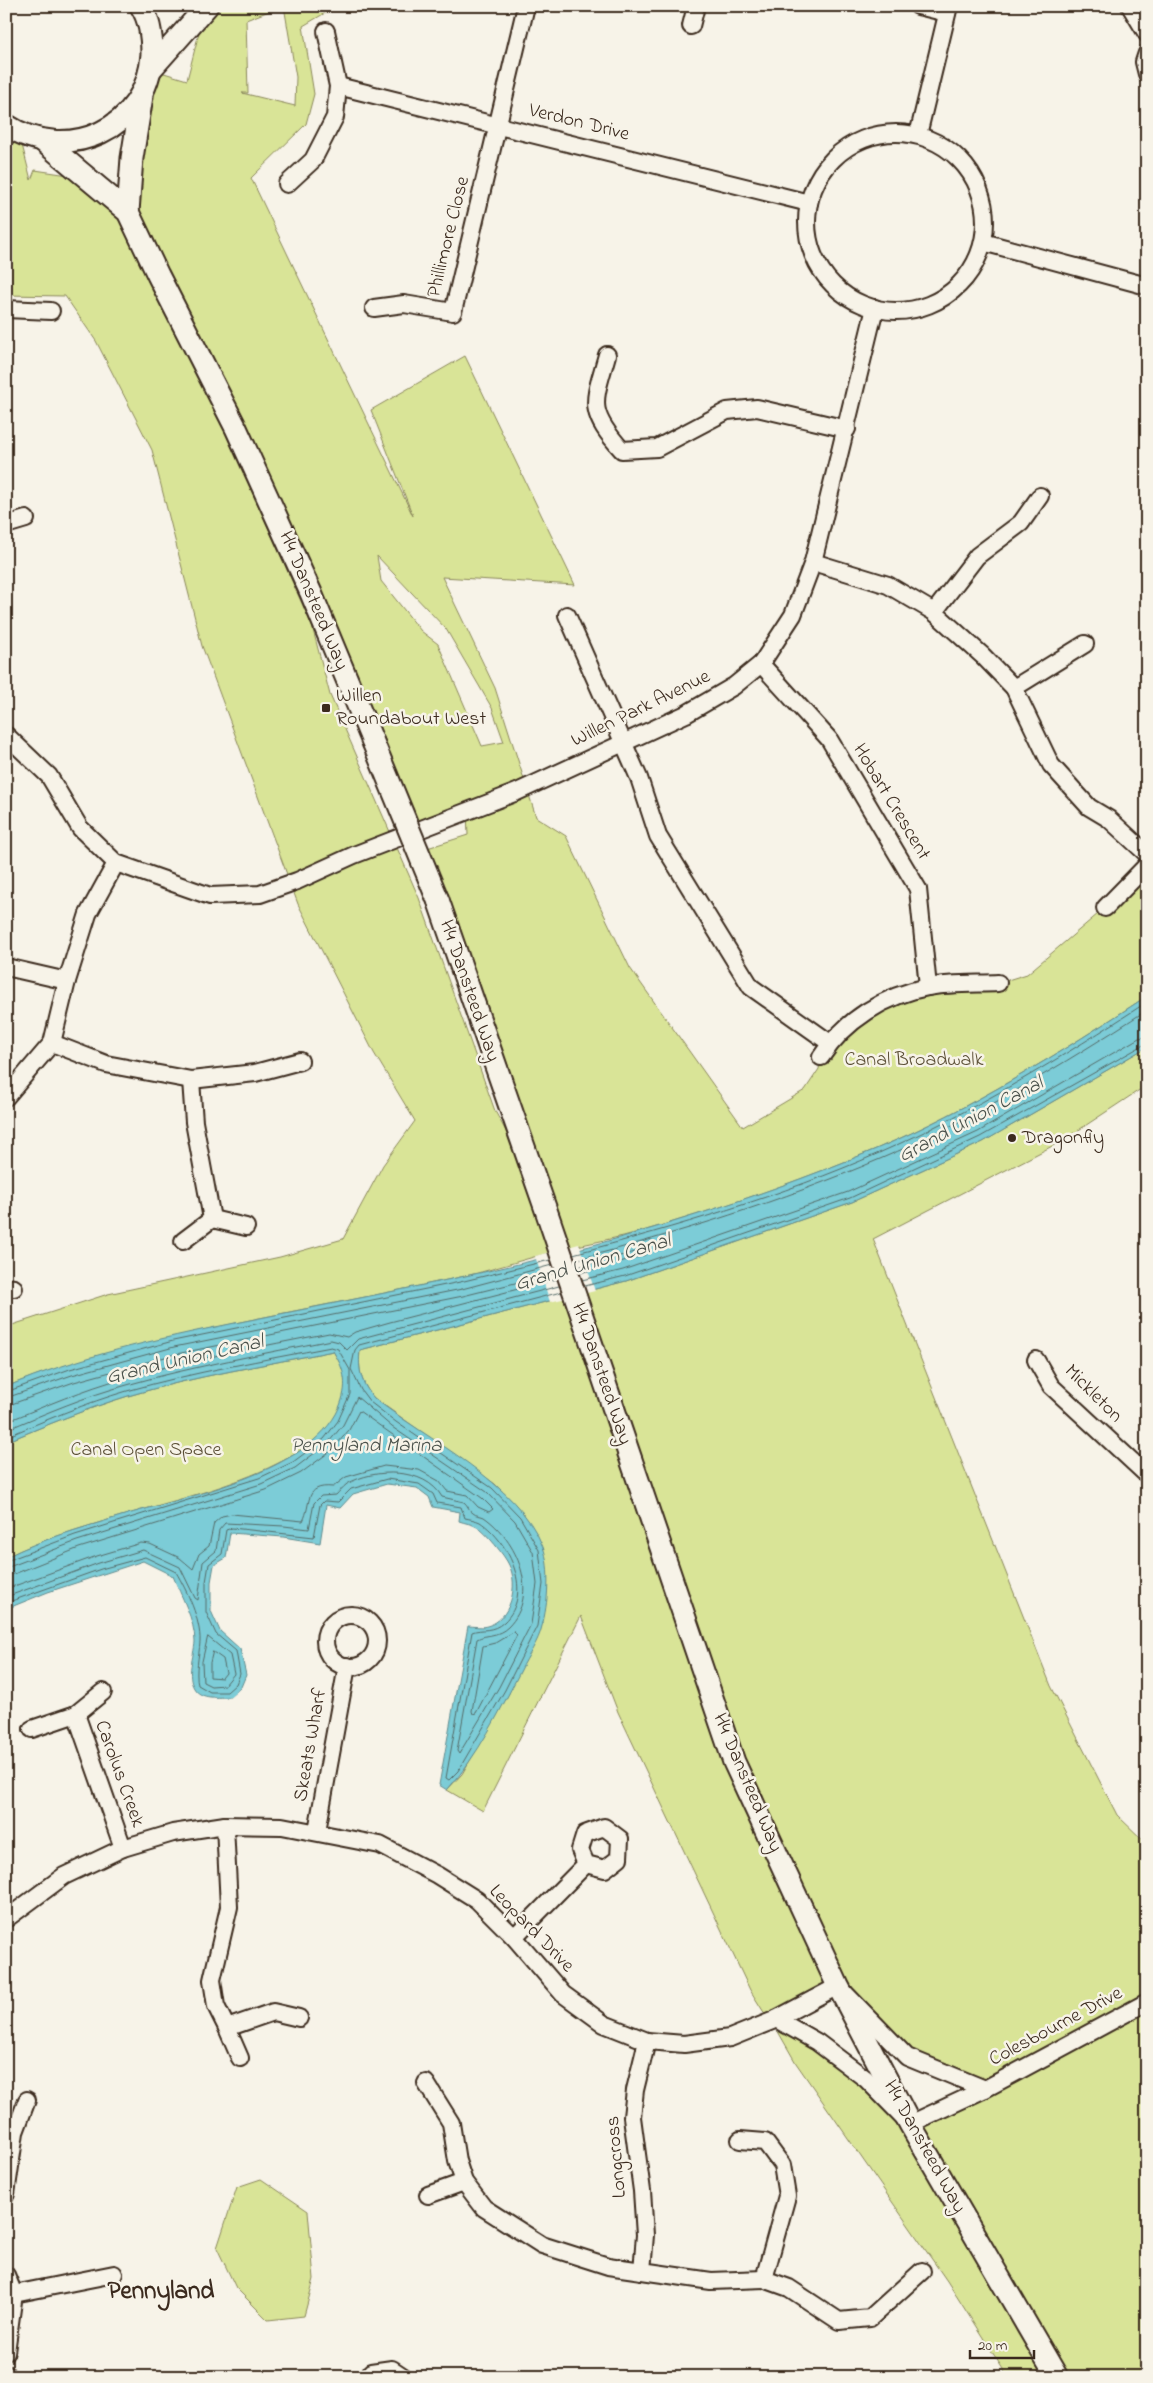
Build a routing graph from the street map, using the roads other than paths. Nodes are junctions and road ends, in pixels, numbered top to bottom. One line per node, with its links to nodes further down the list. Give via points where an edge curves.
1 (141, 6): 11 (street)
2 (207, 6): 11 (street)
3 (526, 6): 16 (street)
4 (696, 6): 8 (street)
5 (918, 6): 7 (street)
6 (1130, 6): 10 (street)
7 (948, 10): 18 (street)
8 (691, 26)
9 (326, 31): 14 (street)
10 (1147, 34)
11 (161, 45): 15 (street)
12 (1147, 53): 13 (street, via 1144,62)
13 (1147, 74)
14 (338, 86): 16 (street, Verdon Drive); 20 (street, via 335,117 313,160)
15 (143, 90): 19 (street, via 130,110 112,127 91,138); 22 (street, H4 Dansteed Way, via 132,158)
16 (498, 124): 21 (street, Verdon Drive); 25 (street, Phillimore Close, via 453,312 404,304)
17 (10, 131): 19 (street)
18 (918, 136): 21 (street, via 891,133 851,145 830,163); 23 (street, via 949,150 973,176 985,210)
19 (43, 141): 22 (street, H4 Dansteed Way)
20 (288, 184)
21 (809, 203): 26 (street, via 809,234 821,268 846,295)
22 (128, 212): 71 (street, H4 Dansteed Way, bridge, via 240,436 311,592 438,900 734,1762)
23 (983, 242): 24 (street); 26 (street, via 970,273 946,296 910,310)
24 (1147, 286)
25 (374, 308)
26 (875, 308): 30 (street, Willen Park Avenue)
27 (6, 309): 28 (street)
28 (50, 311)
29 (607, 354): 30 (street, via 595,411 622,450 657,448 727,411 757,408)
30 (847, 429): 34 (street, Willen Park Avenue)
31 (1040, 496): 35 (street, via 1021,523 977,556)
32 (26, 519): 33 (street)
33 (6, 525)
34 (813, 562): 35 (street, via 888,585); 38 (street, Willen Park Avenue, via 794,614)
35 (934, 612): 39 (street)
36 (567, 615): 41 (street)
37 (1084, 644): 39 (street)
38 (761, 664): 41 (street, Willen Park Avenue, via 734,686 694,710); 49 (street, Hobart Crescent, via 829,740 918,889)
39 (1014, 688): 42 (street, via 1051,765 1090,807 1109,819)
40 (6, 735): 43 (street, via 48,776 80,828)
41 (623, 743): 43 (street, Willen Park Avenue, via 518,792 260,894 210,896); 51 (street, via 639,778 658,836 751,987)
42 (1147, 854)
43 (116, 862): 47 (street, via 88,914)
44 (1147, 865): 45 (street)
45 (1105, 908)
46 (6, 967): 47 (street)
47 (67, 981): 50 (street)
48 (998, 983): 49 (street)
49 (928, 987): 51 (street, via 893,998 852,1021)
50 (52, 1043): 54 (street, via 106,1064); 55 (street)
51 (830, 1043): 52 (street)
52 (821, 1057)
53 (300, 1061): 54 (street, via 255,1073)
54 (191, 1080): 56 (street, via 194,1122)
55 (6, 1097)
56 (212, 1218): 57 (street); 58 (street)
57 (246, 1227)
58 (183, 1241)
59 (1036, 1360): 60 (street, Mickleton, via 1050,1386)
60 (1147, 1475)
61 (347, 1666): 66 (street, Skeats Wharf)
62 (104, 1692): 63 (street, Carolus Creek)
63 (76, 1714): 64 (street, Carolus Creek); 67 (street, Carolus Creek)
64 (32, 1729)
65 (225, 1825): 66 (street, Leopard Drive, via 282,1826); 67 (street, Leopard Drive, via 174,1833); 75 (street, via 229,1907 212,1980 216,2006)
66 (317, 1831): 70 (street, Leopard Drive, via 380,1845 437,1875 477,1900)
67 (123, 1848): 69 (street, Leopard Drive, via 64,1876)
68 (586, 1864): 70 (street)
69 (6, 1919)
70 (514, 1937): 76 (street, Leopard Drive, via 563,1994 604,2024)
71 (838, 1986): 74 (street, Leopard Drive); 79 (street, Colesbourne Drive, via 907,2057); 81 (street, H4 Dansteed Way)
72 (1146, 2004): 79 (street, Colesbourne Drive)
73 (299, 2018): 75 (street, via 273,2012)
74 (776, 2019): 76 (street, Leopard Drive, via 730,2038 684,2044); 81 (street, via 817,2042 866,2079)
75 (227, 2028): 77 (street)
76 (647, 2041): 86 (street, Longcross, via 634,2090 632,2117 644,2226)
77 (240, 2058)
78 (426, 2084): 83 (street, via 451,2123)
79 (984, 2089): 81 (street, Colesbourne Drive)
80 (27, 2100): 84 (street, via 15,2132)
81 (910, 2124): 95 (street, H4 Dansteed Way)
82 (740, 2140): 90 (street, via 765,2142 782,2165 787,2196)
83 (464, 2182): 85 (street); 86 (street, via 484,2208 542,2245 608,2266)
84 (6, 2194)
85 (428, 2195)
86 (642, 2271): 90 (street, via 711,2281)
87 (922, 2271): 90 (street, via 870,2318 839,2321 789,2288)
88 (114, 2274): 91 (street)
89 (6, 2275): 91 (street)
90 (764, 2279)
91 (14, 2294): 92 (street)
92 (6, 2352)
93 (371, 2372): 94 (street, via 392,2369)
94 (404, 2377)
95 (1057, 2377)

